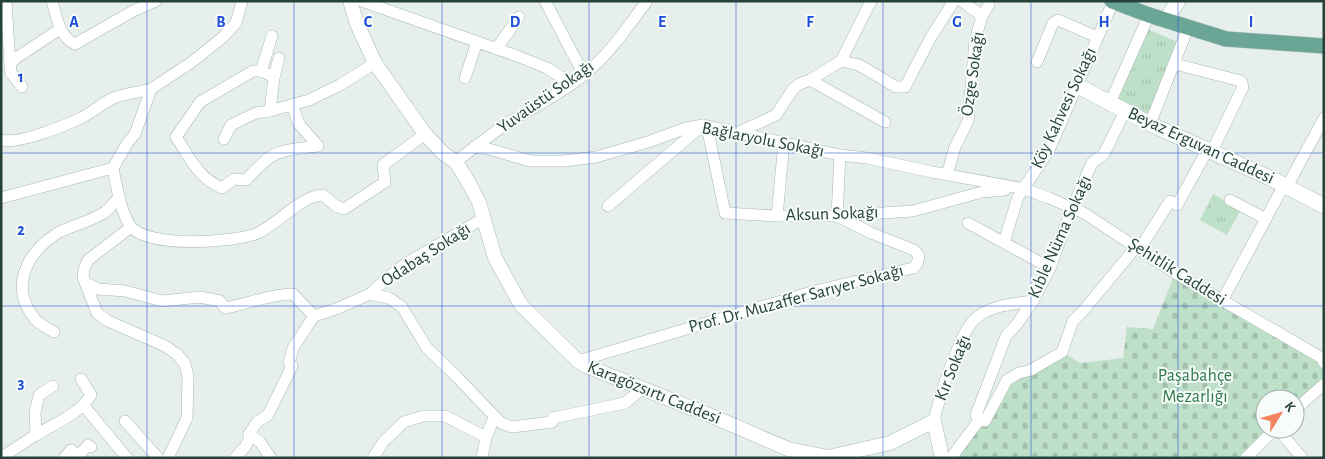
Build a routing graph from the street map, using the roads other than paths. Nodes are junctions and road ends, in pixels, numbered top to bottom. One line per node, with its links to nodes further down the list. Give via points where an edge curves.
1 (6, 1): 32 (street)
2 (52, 1): 20 (street)
3 (156, 1): 20 (street, via 75,44)
4 (242, 1): 41 (street, via 236,23 223,37)
5 (350, 1): 30 (street, Karagözsırtı Caddesi)
6 (362, 1): 24 (street)
7 (545, 1): 34 (street)
8 (647, 1): 34 (street, Yuvaüstü Sokağı, via 605,55)
9 (871, 1): 28 (street)
10 (954, 1): 28 (street, via 905,86 896,87 859,65)
11 (962, 1): 17 (street)
12 (989, 1): 17 (street, Özge Sokağı)
13 (1113, 1): 16 (main road); 23 (street, Köy Kahvesi Sokağı)
14 (1169, 1): 19 (main road)
15 (1178, 1): 19 (main road)
16 (1149, 15): 19 (main road); 42 (street)
17 (982, 16): 60 (street, Özge Sokağı, via 975,40 968,121 955,147)
18 (520, 17): 26 (street)
19 (1166, 20): 21 (main road)
20 (60, 28): 32 (street)
21 (1188, 28): 25 (main road, via 1226,39); 31 (street)
22 (272, 36): 33 (street)
23 (1097, 37): 29 (street, via 1058,20 1053,23); 39 (street, Köy Kahvesi Sokağı)
24 (476, 42): 26 (street); 36 (street)
25 (1324, 46)
26 (496, 49): 38 (street, via 547,68)
27 (279, 58): 35 (street)
28 (841, 61): 37 (street)
29 (1037, 62)
30 (375, 63): 43 (street, via 340,85); 51 (street, Karagözsırtı Caddesi)
31 (1175, 64): 48 (street); 56 (street, via 1241,81 1243,87)
32 (10, 65): 40 (street, via 10,74)
33 (261, 71): 35 (street); 43 (street, via 253,71 200,102 176,137 200,174 222,188 234,179 246,180 266,158 282,150 318,146 299,124)
34 (584, 75): 38 (street, Yuvaüstü Sokağı)
35 (274, 77): 44 (street)
36 (465, 78)
37 (810, 80): 47 (street); 50 (street, via 793,90 776,115)
38 (572, 84): 55 (street, Yuvaüstü Sokağı)
39 (1078, 86): 42 (main road, Beyaz Erguvan Caddesi); 62 (street, Köy Kahvesi Sokağı, via 1050,150)
40 (22, 87)
41 (151, 89): 53 (street, via 116,97 52,130); 59 (street, via 135,134)
42 (1110, 102): 45 (main road, Beyaz Erguvan Caddesi)
43 (292, 105): 44 (street)
44 (270, 111): 52 (street, via 256,113 232,125)
45 (1125, 111): 48 (main road, Beyaz Erguvan Caddesi); 68 (street, Kıble Nüma Sokağı, via 1104,154 1092,163)
46 (1324, 118): 61 (street, via 1290,181)
47 (885, 122)
48 (1150, 124): 56 (main road, Beyaz Erguvan Caddesi)
49 (705, 126): 50 (street, Bağlaryolu Sokağı); 55 (street, Bağlaryolu Sokağı, via 686,128 596,157 564,161 530,161); 66 (street); 69 (street, Aksun Sokağı, via 725,213)
50 (739, 132): 54 (street, Bağlaryolu Sokağı)
51 (425, 134): 58 (street, Karagözsırtı Caddesi); 74 (street, via 382,165 385,182 344,209 323,195 317,195 259,232 235,240 201,242 158,238)
52 (224, 139)
53 (1, 140)
54 (784, 142): 57 (street, Bağlaryolu Sokağı); 69 (street)
55 (474, 147): 58 (street, Yuvaüstü Sokağı)
56 (1210, 150): 61 (main road, Beyaz Erguvan Caddesi); 76 (street, via 1177,205 1170,201)
57 (840, 155): 60 (street, Bağlaryolu Sokağı); 70 (street)
58 (456, 162): 71 (street, Karagözsırtı Caddesi, via 479,202)
59 (113, 168): 63 (street); 64 (street)
60 (947, 174): 62 (street, Bağlaryolu Sokağı)
61 (1284, 185): 67 (main road, Beyaz Erguvan Caddesi); 72 (street)
62 (1025, 189): 68 (street, Şehitlik Caddesi); 70 (street, Aksun Sokağı, via 982,192 913,211); 75 (street, Köy Kahvesi Sokağı, via 1018,197)
63 (1, 198)
64 (119, 198): 74 (street); 83 (street, via 105,212 57,234 42,246 25,268 24,304 36,320)
65 (1230, 200): 72 (street)
66 (608, 206)
67 (1324, 206)
68 (1072, 208): 76 (street, Şehitlik Caddesi); 77 (street, Kıble Nüma Sokağı)
69 (777, 216): 70 (street, Aksun Sokağı)
70 (837, 216): 84 (street, Prof. Dr. Muzaffer Sarıyer Sokağı, via 914,250 919,256 917,264 913,268 797,296)
71 (484, 218): 79 (street, Odabaş Sokağı, via 406,264); 84 (street, Karagözsırtı Caddesi, via 496,258 521,306)
72 (1266, 219): 81 (street)
73 (968, 223): 75 (street)
74 (131, 227): 78 (street, via 88,260 83,277)
75 (1004, 242): 77 (street)
76 (1137, 248): 81 (street, Şehitlik Caddesi); 94 (street, via 1073,320 1062,352 1007,380 985,422)
77 (1050, 268): 80 (street, Kıble Nüma Sokağı)
78 (86, 283): 82 (street, via 98,289 125,291 162,301 200,297 220,301 225,308 293,294); 108 (street, via 97,313 165,346 185,364 188,377 187,418)
79 (370, 294): 82 (street, Odabaş Sokağı); 92 (street, via 388,298 402,307 427,348)
80 (1033, 300): 93 (street, Kır Sokağı, via 995,308 974,320 958,348); 94 (street, Kıble Nüma Sokağı, via 1006,336 976,415)
81 (1222, 301): 85 (street, Şehitlik Caddesi, via 1322,358)
82 (314, 316): 96 (street, via 293,348 288,363 292,366 268,415 257,422)
83 (54, 332)
84 (578, 360): 89 (street, Karagözsırtı Caddesi)
85 (1324, 363)
86 (81, 379): 91 (street, via 91,395)
87 (1324, 384): 90 (street)
88 (53, 386): 97 (street, via 39,395 35,412)
89 (644, 388): 92 (street, via 625,403 553,418 552,422 512,427); 103 (street, Karagözsırtı Caddesi, via 788,449 828,457)
90 (1305, 401)
91 (84, 406): 97 (street); 106 (street)
92 (494, 418): 98 (street)
93 (934, 420): 103 (street, Karagözsırtı Caddesi); 113 (street)
94 (979, 420): 114 (street)
95 (125, 421): 107 (street)
96 (248, 434): 109 (street, via 249,440); 110 (street, via 260,442)
97 (36, 435): 102 (street)
98 (486, 437): 111 (street, via 445,416 423,416 404,422 384,441); 112 (street)
99 (1264, 439): 115 (street)
100 (1286, 439): 116 (street)
101 (91, 447): 105 (street, via 88,445 75,454 71,450)
102 (20, 452): 104 (street)
103 (869, 453)
104 (1, 457)
105 (64, 458)
106 (127, 458)
107 (158, 458)
108 (168, 458)
109 (235, 458)
110 (271, 458)
111 (374, 458)
112 (482, 458)
113 (942, 458)
114 (951, 458)
115 (1246, 458)
116 (1302, 458)

